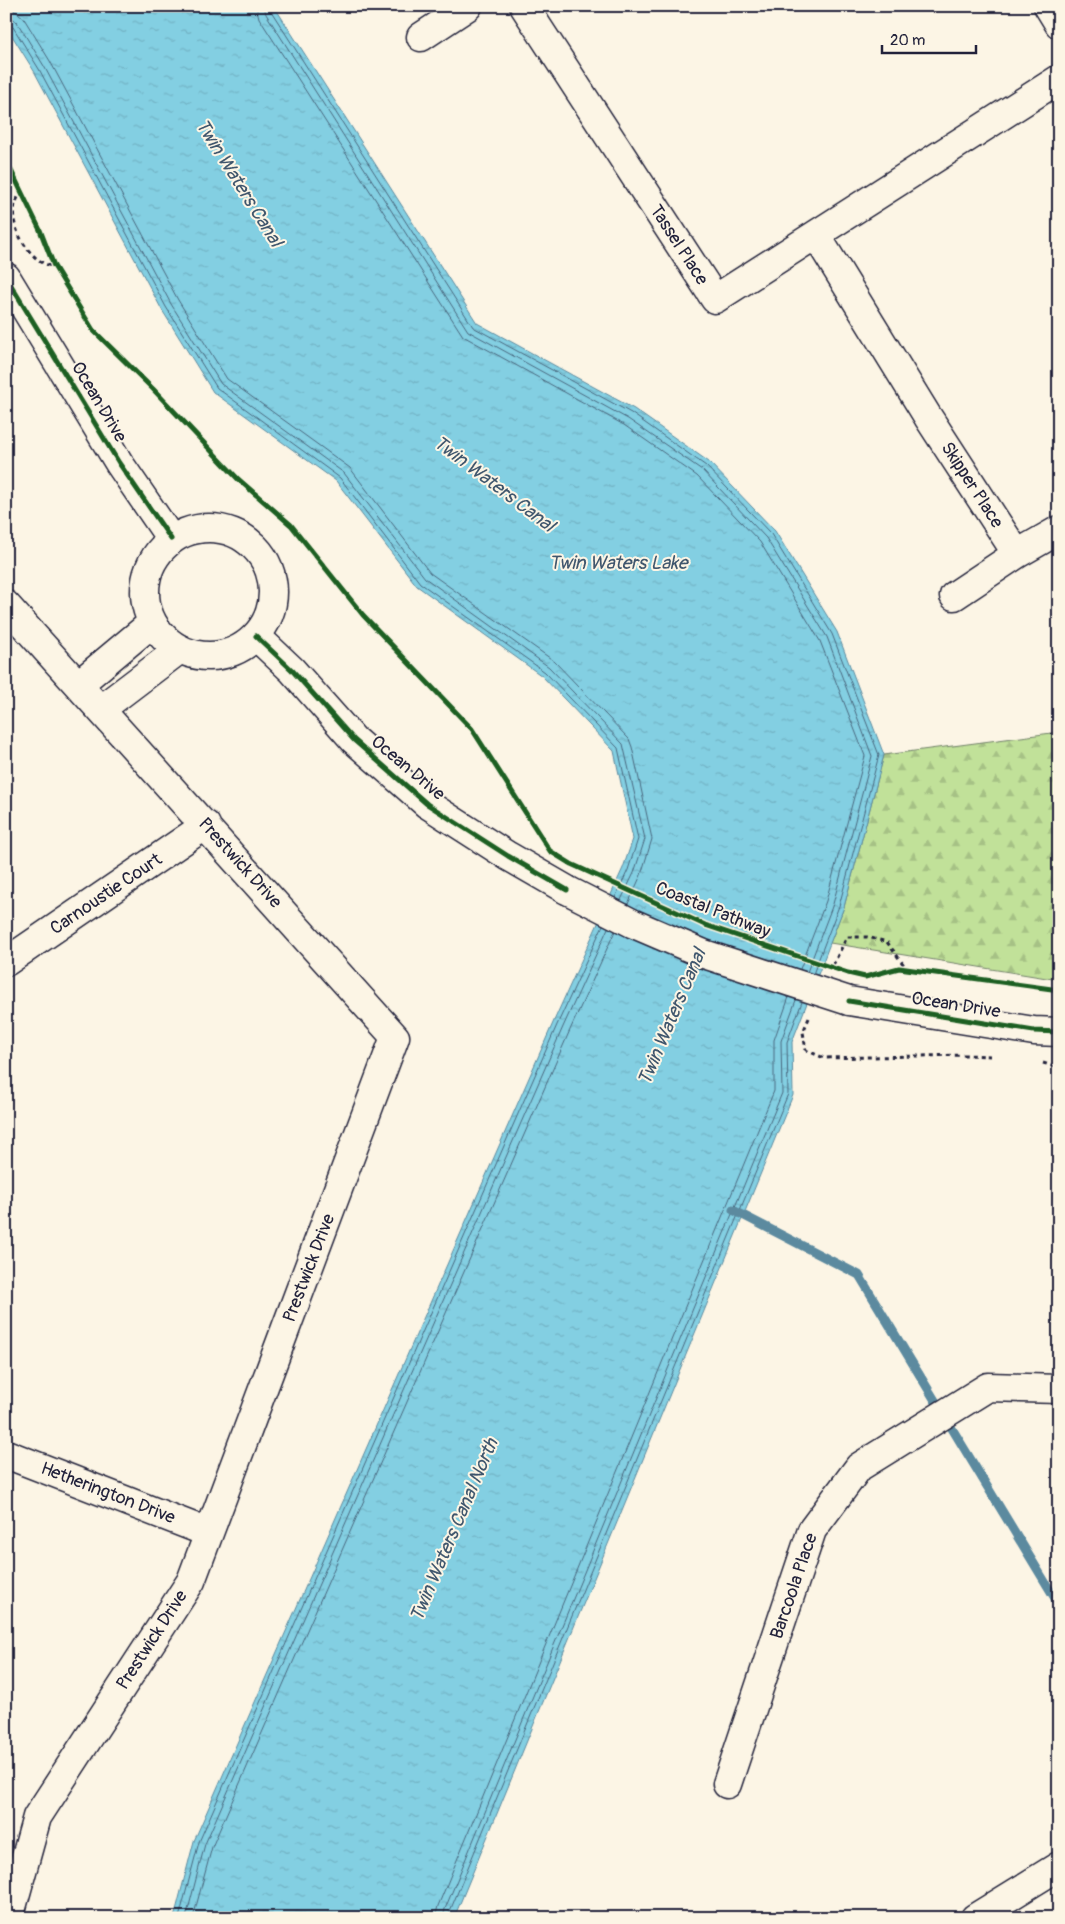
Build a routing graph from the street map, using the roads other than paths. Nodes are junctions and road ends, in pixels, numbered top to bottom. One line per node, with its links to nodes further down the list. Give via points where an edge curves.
1 (468, 6): 5 (street)
2 (524, 6): 7 (street, Tassel Place, via 715,299)
3 (1048, 6): 4 (street)
4 (1059, 24)
5 (421, 37)
6 (1059, 79): 7 (street, Tassel Place)
7 (816, 235): 11 (street, Skipper Place)
8 (6, 277): 10 (street, Ocean Drive, via 119,463)
9 (1059, 530): 11 (street)
10 (172, 539): 14 (street, via 151,563 146,577 144,593); 15 (street, via 190,530 211,527 232,531 250,542 264,557 272,577 274,598 268,618)
11 (1017, 554): 12 (street)
12 (954, 596)
13 (6, 604): 17 (street, Prestwick Drive)
14 (152, 622): 16 (street, via 164,638); 17 (street)
15 (256, 636): 16 (street, via 240,648 220,655 199,656); 21 (street, Ocean Drive, bridge, via 292,670 354,740 427,804 508,856 634,924 704,954 849,1001 1034,1031)
16 (180, 649): 18 (street)
17 (79, 684): 18 (street, Prestwick Drive)
18 (101, 709): 19 (street, Prestwick Drive)
19 (206, 825): 20 (street, Carnoustie Court); 24 (street, Prestwick Drive, via 395,1037)
20 (6, 962)
21 (1059, 1032)
22 (1059, 1389): 25 (street, Barcoola Place, via 988,1387 859,1467 812,1530)
23 (6, 1454): 24 (street, Hetherington Drive)
24 (209, 1533): 27 (street, Prestwick Drive, via 191,1581 37,1817)
25 (727, 1784)
26 (1059, 1866): 28 (street)
27 (8, 1918)
28 (975, 1918)

